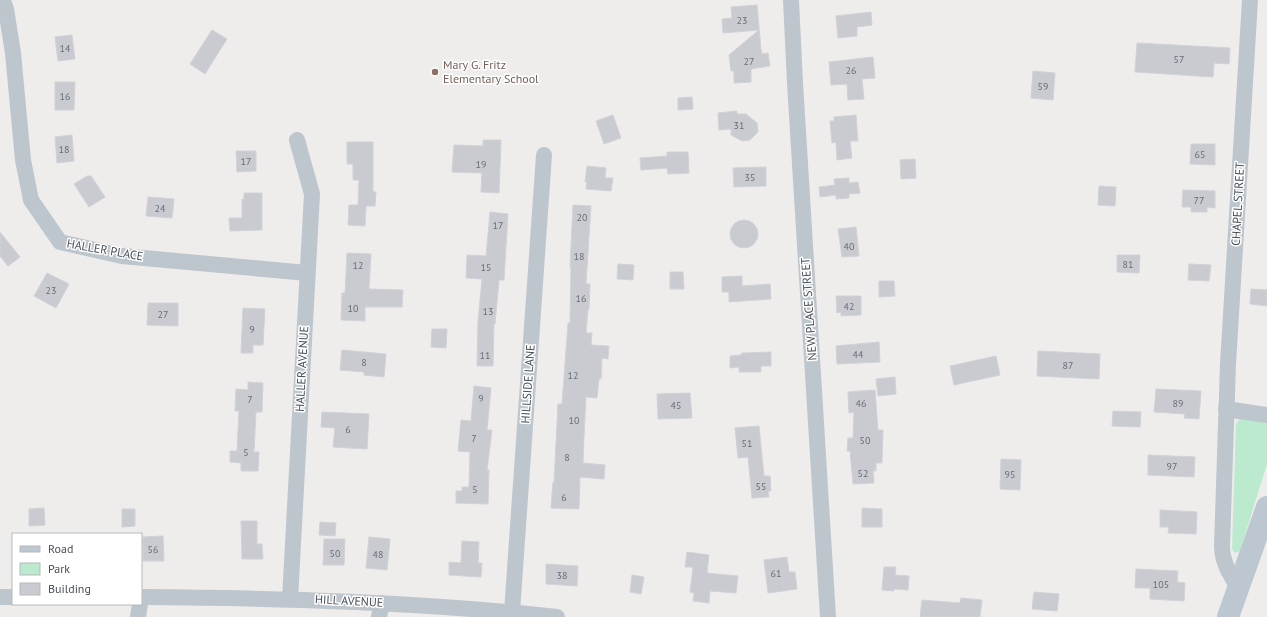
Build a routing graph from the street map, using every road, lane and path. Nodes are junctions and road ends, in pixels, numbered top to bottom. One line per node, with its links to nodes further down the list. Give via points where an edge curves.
1 (3, 0): 6 (street, HALLER PLACE, via 13,53 23,160 31,200 60,242 122,256)
2 (791, 0): 20 (street, NEW PLACE STREET)
3 (1250, 0): 7 (street, CHAPEL STREET)
4 (297, 140): 6 (street, HALLER AVENUE, via 312,194)
5 (544, 155): 17 (street, HILLSIDE LANE)
6 (308, 273): 13 (street, HALLER AVENUE)
7 (1226, 409): 8 (street); 10 (street, CHAPEL STREET, via 1222,551 1227,570)
8 (1267, 416)
9 (1267, 508): 10 (main road)
10 (1239, 588): 21 (main road)
11 (0, 597): 12 (street)
12 (12, 597)
13 (290, 599): 14 (street, HILL AVENUE); 16 (street, HILL AVENUE)
14 (142, 600)
15 (140, 605): 18 (street)
16 (381, 610): 17 (street, HILL AVENUE)
17 (512, 612): 19 (street, HILL AVENUE)
18 (138, 617)
19 (557, 617)
20 (828, 617)
21 (1228, 617)

